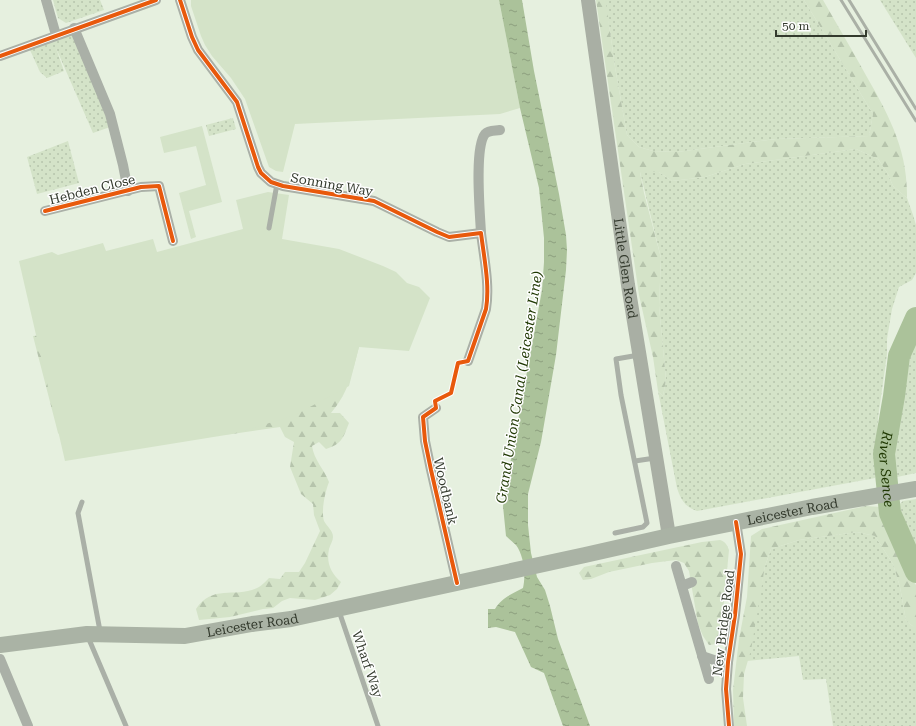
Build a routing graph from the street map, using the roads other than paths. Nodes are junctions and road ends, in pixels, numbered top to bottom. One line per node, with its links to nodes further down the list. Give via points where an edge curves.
1 (46, 0): 6 (street)
2 (156, 0): 5 (street)
3 (180, 0): 9 (street, Sonning Way, via 198,50 237,102 258,167 266,178)
4 (588, 0): 15 (main road, Little Glen Road)
5 (74, 28): 6 (street); 10 (street, Hebden Close, via 110,114)
6 (56, 35): 7 (street)
7 (0, 56)
8 (500, 130): 13 (street, via 485,134 478,156)
9 (277, 184): 12 (lane); 13 (street, Sonning Way, via 374,201 449,237)
10 (128, 191): 11 (street, Hebden Close); 14 (street, Hebden Close, via 145,186 159,186)
11 (45, 211)
12 (269, 228)
13 (481, 233): 16 (street, via 487,301)
14 (173, 242)
15 (640, 355): 18 (main road, Little Glen Road); 19 (lane, via 616,359)
16 (468, 361)
17 (436, 408): 27 (street, Woodbank, via 423,417)
18 (656, 458): 19 (lane); 24 (main road, Little Glen Road)
19 (635, 461): 23 (lane, via 647,523 643,527)
20 (910, 490): 22 (main road, Leicester Road)
21 (82, 502): 30 (lane, via 78,513)
22 (736, 522): 24 (main road, Leicester Road); 34 (street, New Bridge Road, via 741,554)
23 (615, 533)
24 (669, 536): 27 (main road, Leicester Road)
25 (676, 566): 28 (street, New Bridge Road)
26 (692, 582): 28 (street)
27 (457, 583): 29 (main road, Leicester Road)
28 (682, 586): 32 (street, New Bridge Road)
29 (338, 608): 30 (main road, Leicester Road, via 185,636); 38 (lane, Wharf Way)
30 (94, 634): 31 (main road, Leicester Road); 37 (lane)
31 (0, 645)
32 (702, 656): 34 (street, New Bridge Road); 35 (street, New Bridge Road)
33 (0, 659): 36 (street)
34 (728, 662): 39 (street, New Bridge Road, via 726,689)
35 (709, 679)
36 (28, 726)
37 (126, 726)
38 (378, 726)
39 (729, 726)

